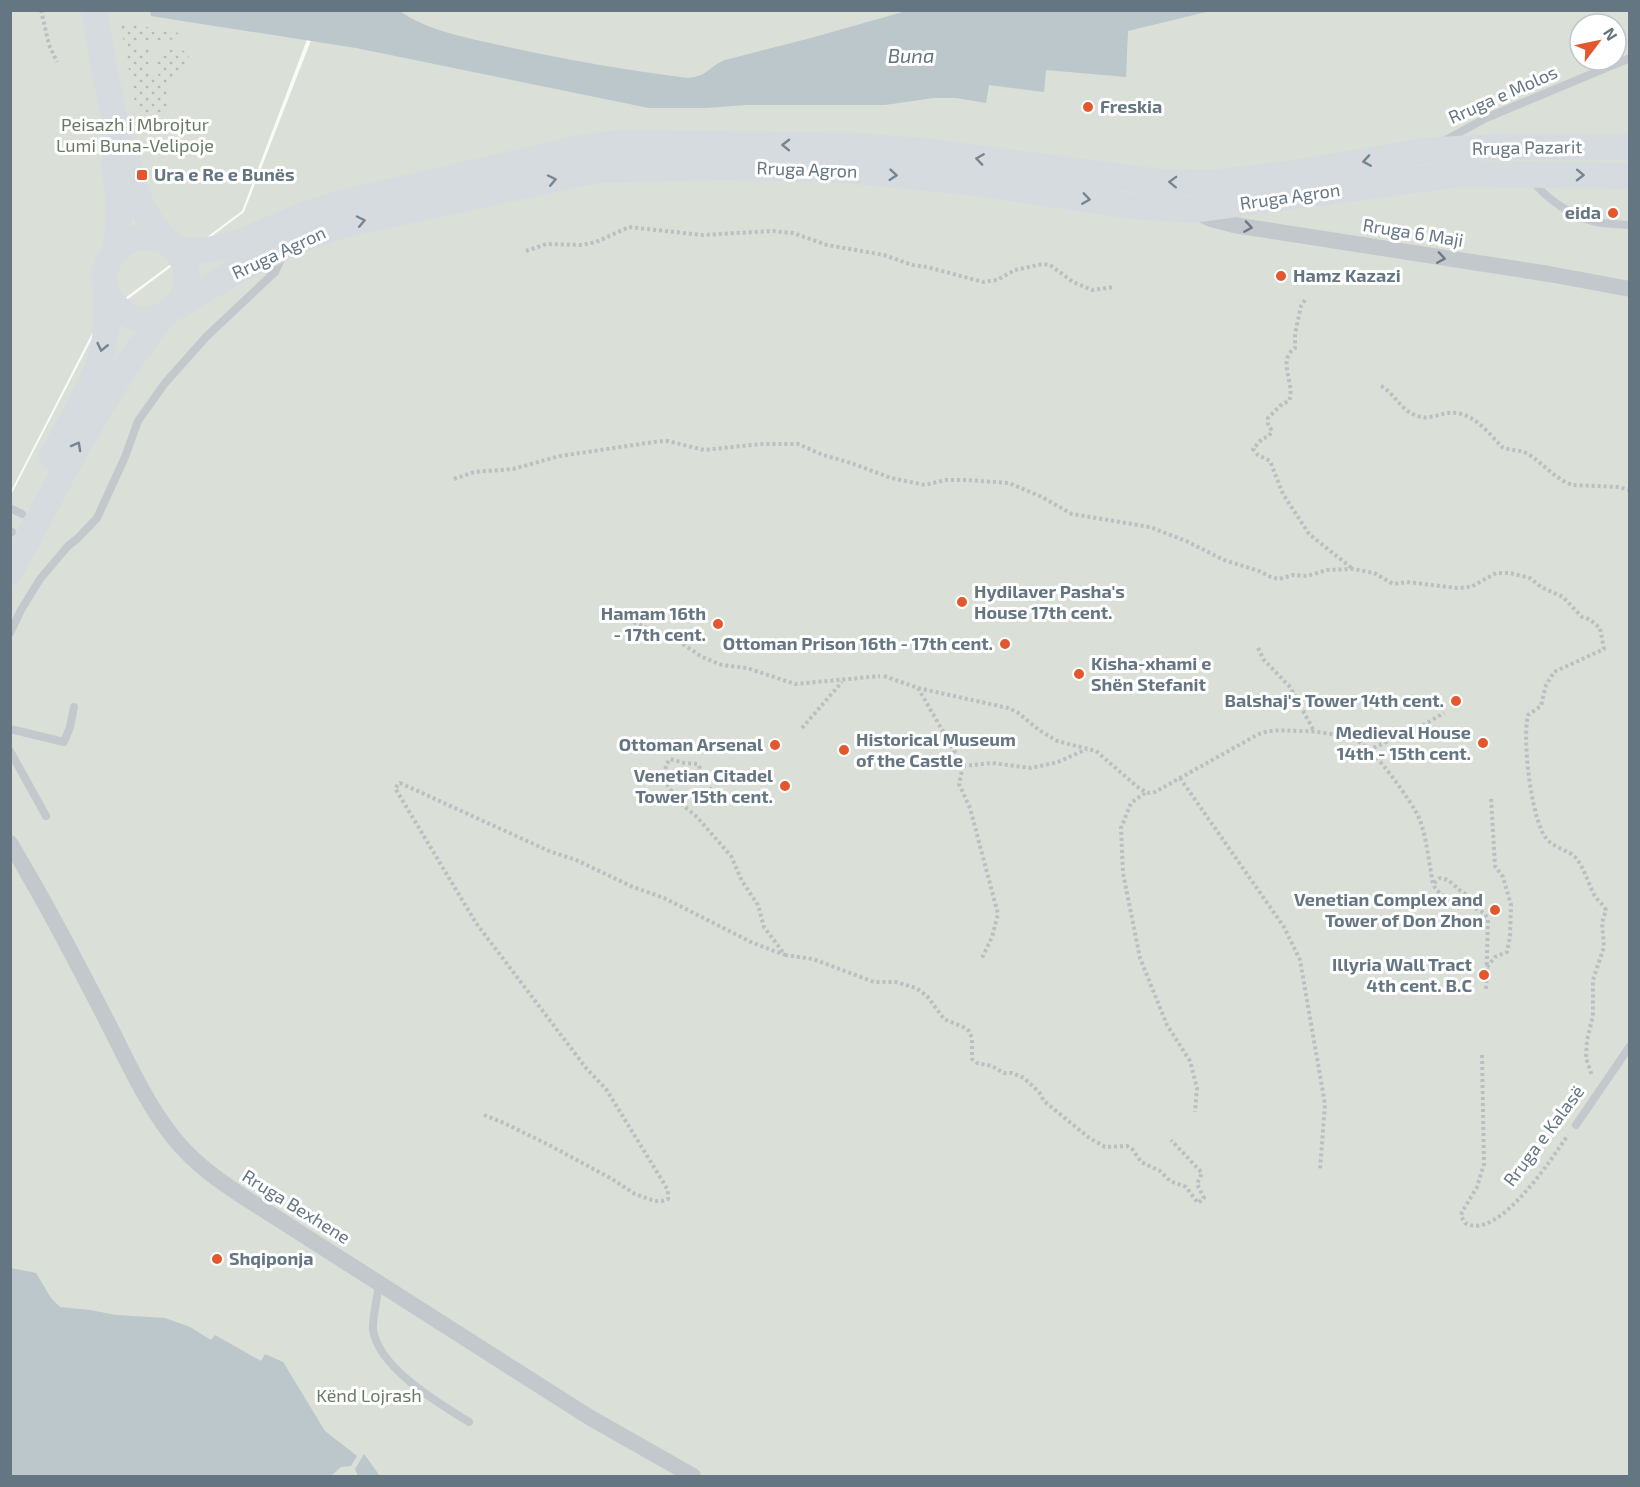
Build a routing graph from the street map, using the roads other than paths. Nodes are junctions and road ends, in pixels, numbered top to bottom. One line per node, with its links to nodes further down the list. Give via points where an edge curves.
1 (94, 10): 3 (main road)
2 (1629, 58): 5 (lane, Rruga e Molos, via 1486,118)
3 (116, 125): 11 (main road, via 140,202 149,220); 13 (main road, via 112,154 120,202)
4 (1629, 147): 5 (main road, Rruga Pazarit)
5 (1424, 151): 11 (main road, Rruga Agron, one-way to 11, via 1214,183 1160,182 859,146 621,143 586,147 362,198 213,249 188,251)
6 (1459, 174): 7 (main road, Rruga Pazarit); 9 (main road, Rruga Agron)
7 (1528, 174): 8 (main road, Rruga Pazarit, one-way to 8); 10 (lane, via 1540,190 1581,216 1596,222)
8 (1629, 176)
9 (1192, 210): 12 (main road, Rruga Agron, one-way to 9, via 341,225 597,170 626,168 835,170); 15 (street, Rruga 6 Maji, one-way to 15, via 1234,225)
10 (1629, 225)
11 (172, 246): 13 (main road, via 141,237); 16 (main road, via 185,265 187,283)
12 (286, 246): 16 (main road, Rruga Agron); 19 (lane, via 275,272 165,383 138,421 97,518 40,579)
13 (115, 250): 14 (main road, via 106,268)
14 (106, 289): 16 (main road, via 113,303 132,317 147,319); 17 (main road, one-way to 17, via 106,328 92,381)
15 (1629, 289)
16 (169, 311): 18 (main road, Rruga Agron, one-way to 16, via 94,415 140,345)
17 (13, 524)
18 (10, 572)
19 (10, 633)
20 (74, 707): 21 (lane, via 64,742)
21 (10, 729)
22 (10, 751): 23 (lane)
23 (46, 816)
24 (10, 843): 27 (street, Rruga Bexhene, via 129,1065 174,1138 215,1178)
25 (1629, 1046): 26 (lane, Rruga e Kalasë)
26 (1576, 1125)
27 (379, 1283): 28 (lane, via 373,1330 381,1349 395,1369); 29 (street, Rruga Bexhene, via 589,1417)
28 (468, 1422)
29 (693, 1476)

